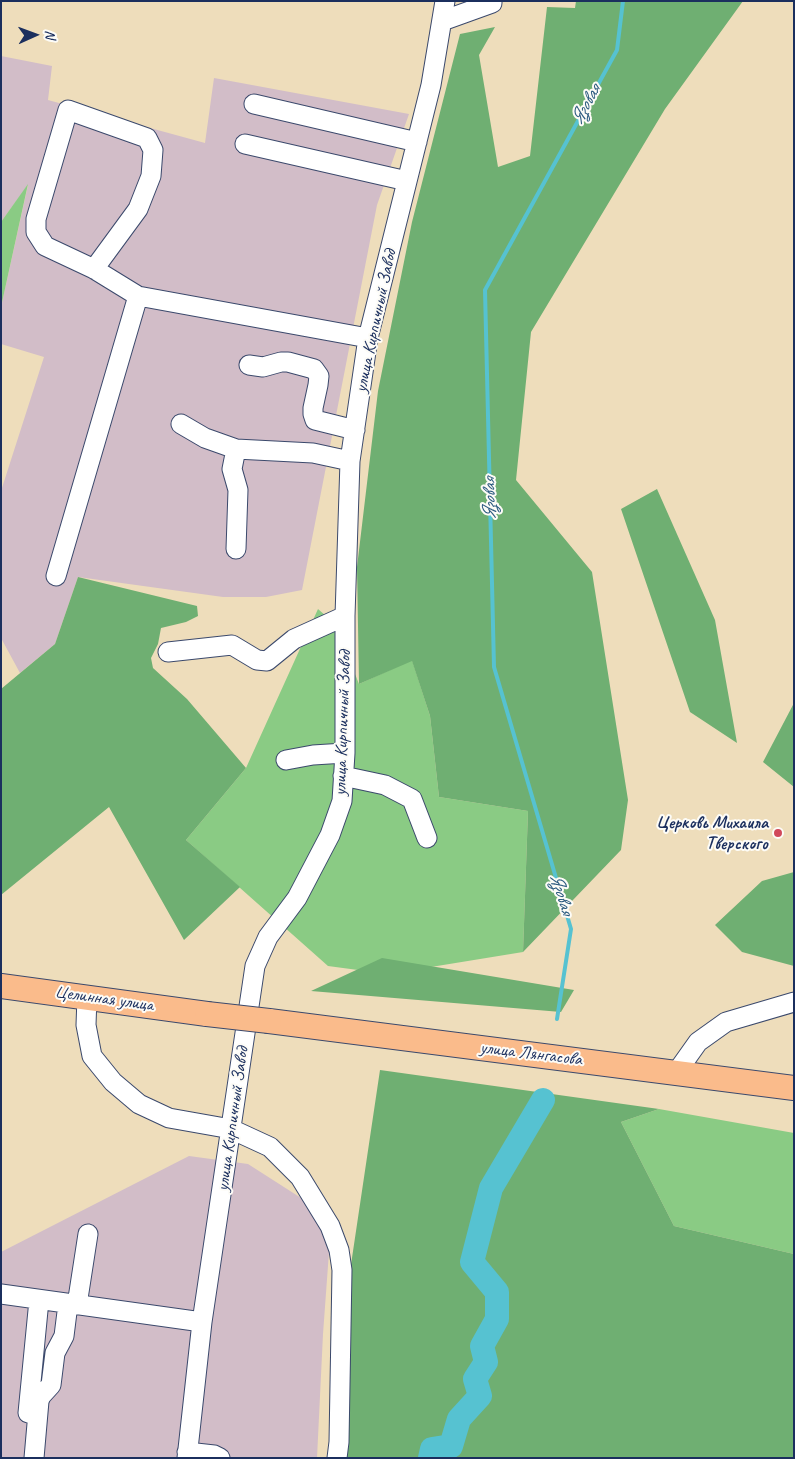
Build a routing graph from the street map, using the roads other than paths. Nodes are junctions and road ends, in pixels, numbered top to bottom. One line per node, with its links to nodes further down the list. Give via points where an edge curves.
1 (445, 1): 3 (street, улица Кирпичный Завод)
2 (492, 1): 3 (street)
3 (442, 21): 5 (street, улица Кирпичный Завод)
4 (254, 104): 5 (street)
5 (417, 142): 7 (street, улица Кирпичный Завод)
6 (245, 144): 7 (street)
7 (407, 182): 10 (street, улица Кирпичный Завод)
8 (94, 269): 8 (street, via 45,246 36,232 36,219 68,110 147,138 153,150 151,176 138,209); 9 (street)
9 (138, 296): 10 (street); 17 (street)
10 (368, 338): 13 (street, улица Кирпичный Завод)
11 (249, 365): 13 (street, via 264,367 288,362 314,370 318,376 313,408 315,420)
12 (181, 424): 14 (street, via 205,438)
13 (355, 430): 15 (street, улица Кирпичный Завод)
14 (236, 449): 15 (street, via 314,452); 16 (street, via 232,469 238,490)
15 (350, 461): 18 (street, улица Кирпичный Завод)
16 (236, 549)
17 (56, 576)
18 (346, 616): 19 (street, via 294,639 267,661 257,660 232,645); 20 (street, улица Кирпичный Завод)
19 (168, 652)
20 (345, 753): 21 (street); 22 (street, улица Кирпичный Завод)
21 (286, 760)
22 (343, 776): 23 (street, via 385,785 412,799); 30 (street, улица Кирпичный Завод, via 342,801 330,836 296,898 268,937 255,966)
23 (427, 838)
24 (1, 986): 25 (main road, Целинная улица)
25 (87, 997): 27 (main road, Целинная улица, bridge); 30 (street, via 86,1025 92,1056 113,1082 139,1104 169,1118)
26 (794, 1002): 28 (street, via 726,1022 698,1042)
27 (269, 1021): 28 (main road, улица Лянгасова)
28 (676, 1072): 29 (main road, улица Лянгасова)
29 (794, 1088)
30 (232, 1129): 35 (street, улица Кирпичный Завод); 40 (street, via 270,1147 300,1177 330,1226 339,1250 342,1270)
31 (88, 1234): 34 (street)
32 (1, 1294): 33 (street)
33 (39, 1300): 34 (street); 37 (street)
34 (73, 1304): 35 (street); 38 (street, via 64,1336 55,1353 51,1385 39,1401)
35 (202, 1322): 36 (street, улица Кирпичный Завод)
36 (187, 1455): 39 (street)
37 (24, 1458)
38 (34, 1458)
39 (220, 1458)
40 (337, 1458)

